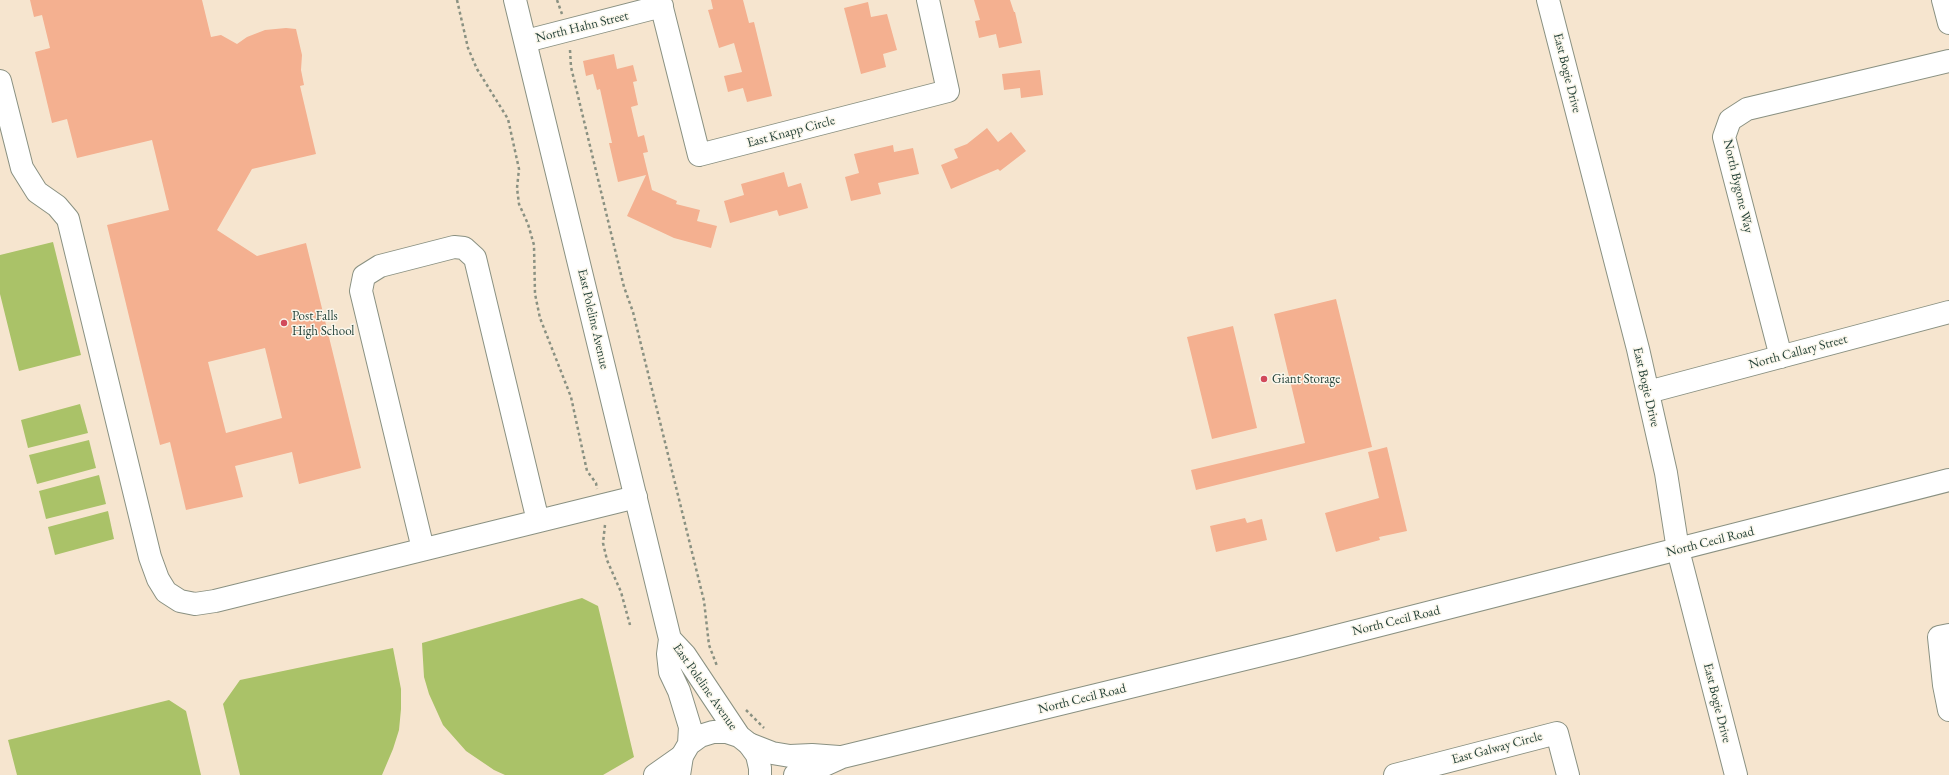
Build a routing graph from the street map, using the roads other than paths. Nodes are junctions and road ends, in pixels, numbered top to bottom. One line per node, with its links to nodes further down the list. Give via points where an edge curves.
1 (515, 0): 7 (street, East Poleline Avenue)
2 (928, 0): 5 (street, East Knapp Circle, via 948,91 699,155)
3 (1548, 0): 12 (street, East Bogie Drive)
4 (1943, 0): 6 (street)
5 (661, 3): 7 (street, North Hahn Street)
6 (1949, 23)
7 (526, 41): 14 (street, East Poleline Avenue)
8 (1949, 62): 11 (street, North Bygone Way, via 1747,109 1730,120 1724,137)
9 (0, 81): 16 (street, via 22,168 37,192 57,206 68,219 150,557 166,592 180,601 195,604 215,601)
10 (1949, 312): 11 (street, North Callary Street)
11 (1781, 357): 12 (street, North Callary Street)
12 (1648, 392): 17 (street, East Bogie Drive, via 1666,473)
13 (1949, 480): 17 (street, North Cecil Road)
14 (636, 497): 15 (street); 19 (street, East Poleline Avenue)
15 (538, 521): 16 (street); 16 (street, via 475,258 464,248 454,247 380,266 364,276 361,291)
16 (423, 550)
17 (1678, 550): 22 (street, North Cecil Road); 29 (street, East Bogie Drive)
18 (1949, 635): 20 (street, via 1939,637)
19 (670, 639): 21 (street, East Poleline Avenue, via 685,655); 23 (street, East Poleline Avenue, via 670,672 690,727)
20 (1949, 710)
21 (744, 740): 22 (street, North Cecil Road, via 772,753); 23 (street, North Cecil Road, via 727,732 713,732 700,736); 25 (street, East Poleline Avenue, via 757,755)
22 (842, 757): 26 (street, North Cecil Road)
23 (683, 758): 24 (street)
24 (655, 775)
25 (760, 775)
26 (795, 775)
27 (1395, 775): 28 (street, East Galway Circle, via 1557,733)
28 (1568, 775)
29 (1736, 775)

